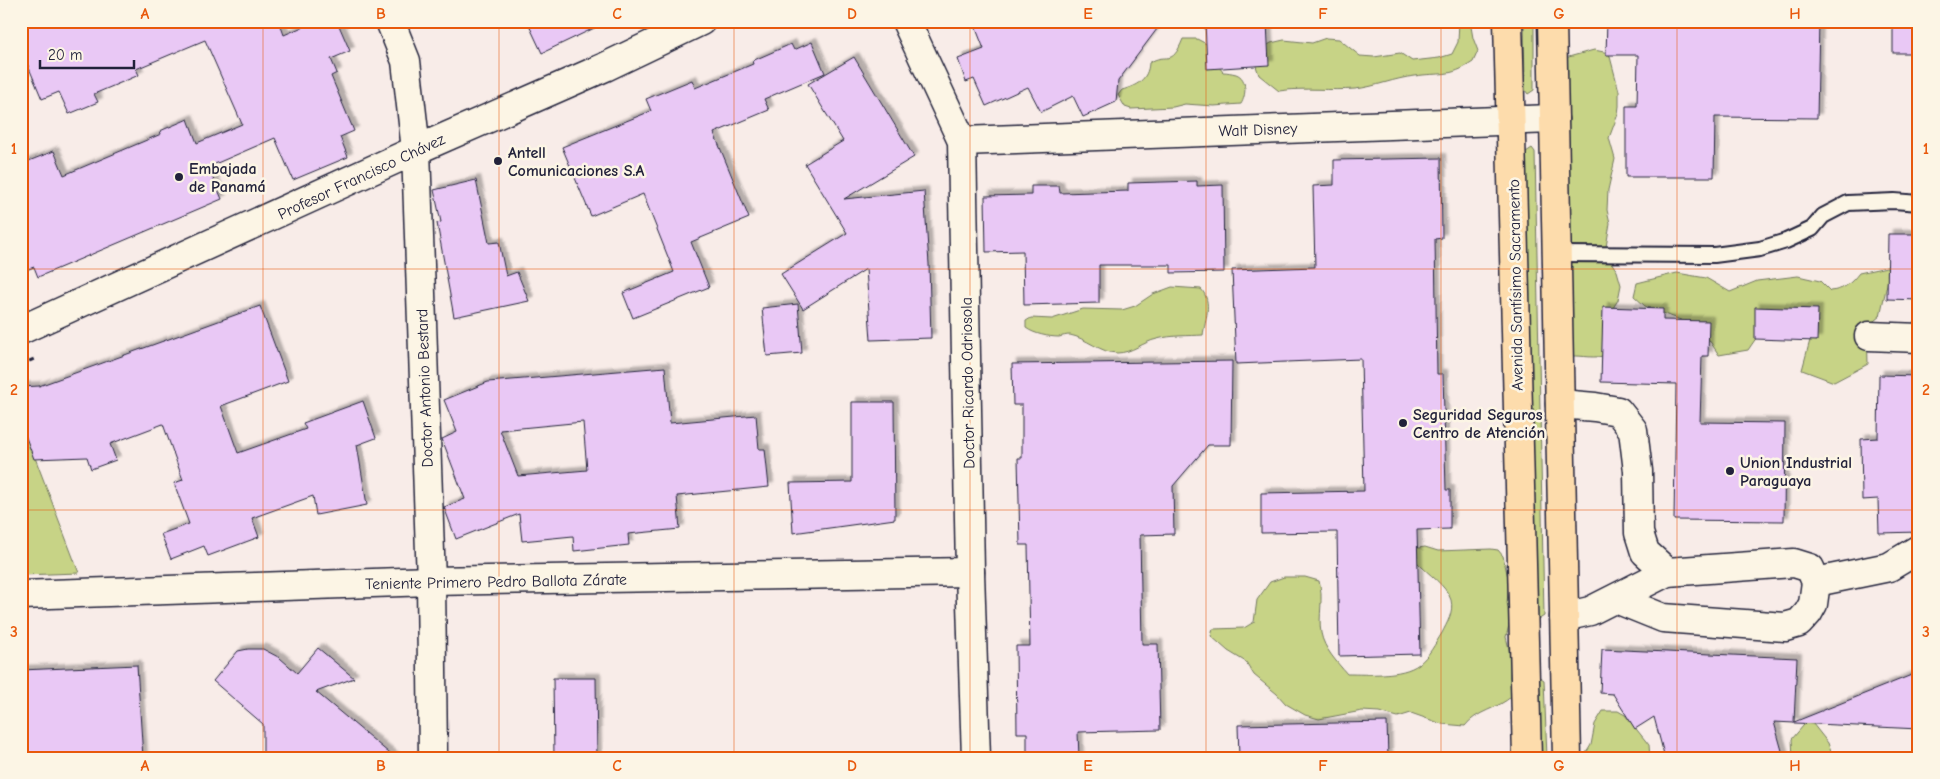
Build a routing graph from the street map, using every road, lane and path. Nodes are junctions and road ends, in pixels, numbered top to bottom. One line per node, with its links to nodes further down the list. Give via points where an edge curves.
1 (390, 21): 9 (street, Doctor Antonio Bestard, via 406,61)
2 (701, 21): 9 (street, Profesor Francisco Chávez)
3 (906, 21): 8 (street, Doctor Ricardo Odriosola)
4 (1508, 21): 6 (main road, Avenida Santísimo Sacramento)
5 (1552, 21): 7 (main road)
6 (1510, 119): 7 (street, Walt Disney); 8 (street, Walt Disney); 24 (main road, Avenida Santísimo Sacramento)
7 (1554, 119): 11 (main road)
8 (962, 141): 17 (street, Doctor Ricardo Odriosola)
9 (416, 150): 12 (street, Profesor Francisco Chávez); 19 (street, Doctor Antonio Bestard)
10 (1919, 203): 11 (lane, via 1848,203 1823,216 1812,229 1760,249 1714,255)
11 (1556, 254): 15 (main road)
12 (21, 330)
13 (1869, 336): 14 (street)
14 (1919, 338)
15 (1560, 404): 18 (street, via 1618,410 1632,430 1638,471 1639,533 1645,552); 23 (main road)
16 (1919, 550): 20 (street, via 1889,567)
17 (970, 572): 19 (street, Teniente Primero Pedro Ballota Zárate); 26 (street, Doctor Ricardo Odriosola)
18 (1667, 572): 20 (street, via 1794,563 1810,568); 22 (street)
19 (432, 581): 21 (street, Teniente Primero Pedro Ballota Zárate); 25 (street, Doctor Antonio Bestard)
20 (1816, 582): 22 (street, via 1813,604 1808,613 1799,622 1785,627 1663,618)
21 (21, 595)
22 (1616, 599): 23 (street, via 1590,611)
23 (1564, 617): 24 (main road); 28 (main road)
24 (1524, 625): 27 (main road, Avenida Santísimo Sacramento)
25 (433, 758)
26 (976, 758)
27 (1527, 758)
28 (1567, 758)

